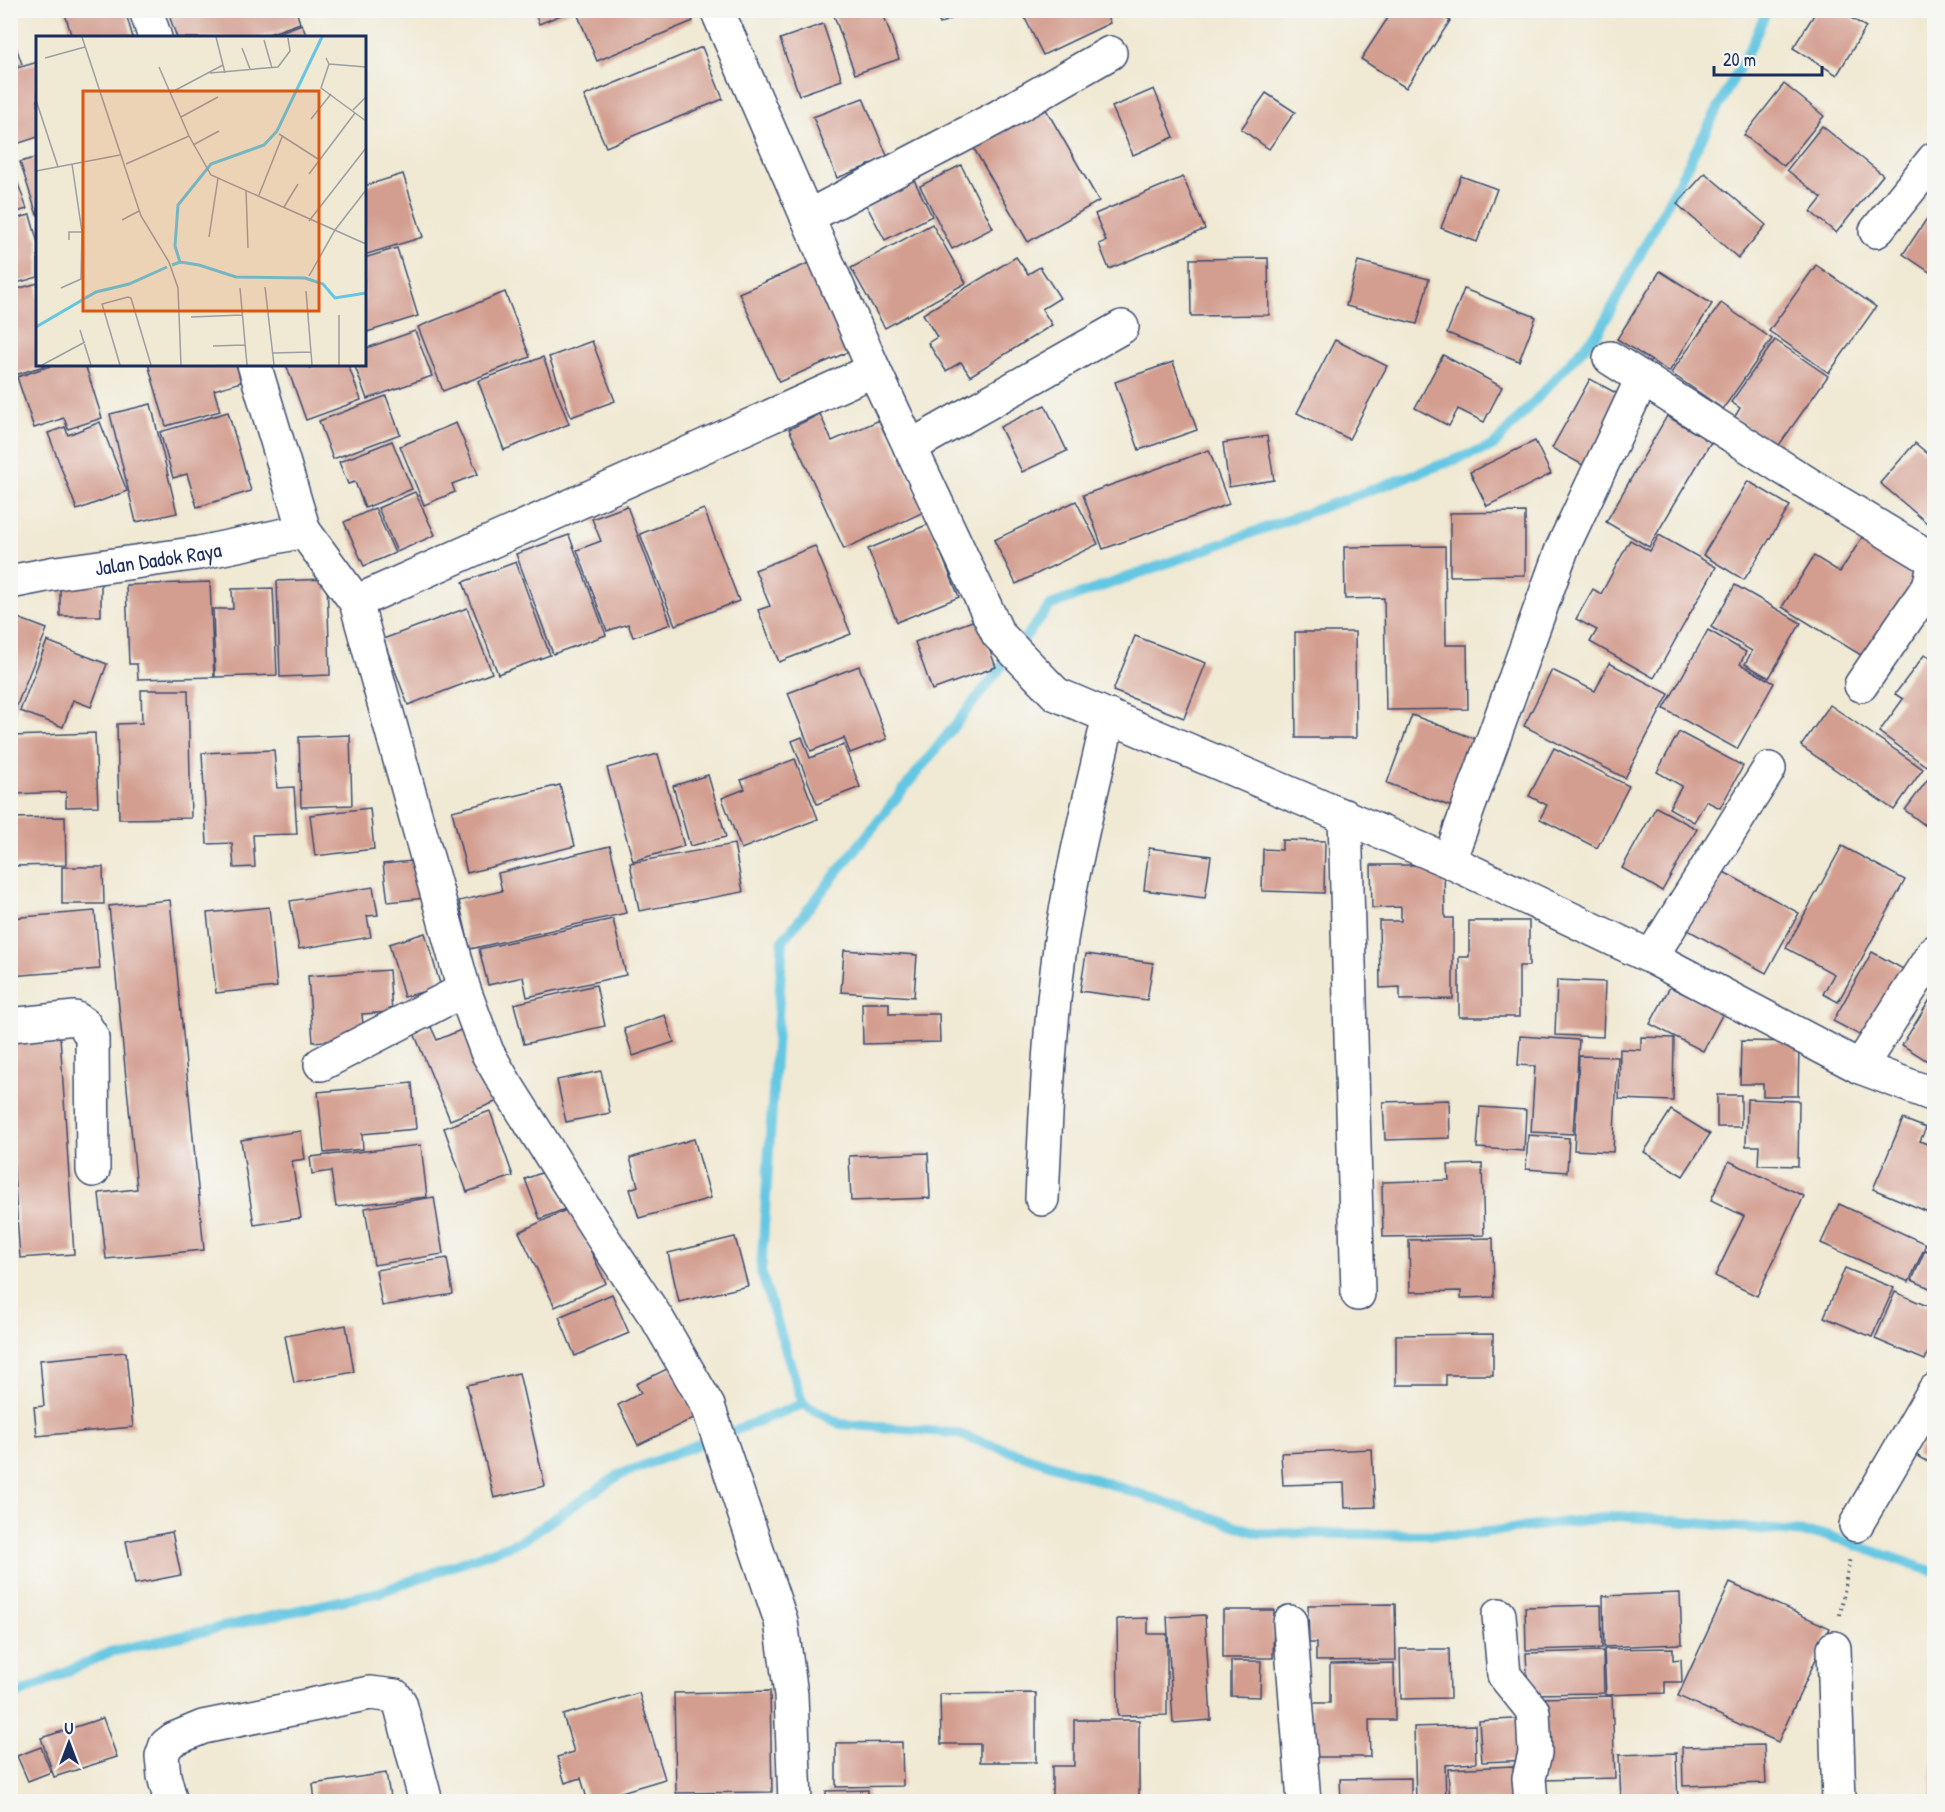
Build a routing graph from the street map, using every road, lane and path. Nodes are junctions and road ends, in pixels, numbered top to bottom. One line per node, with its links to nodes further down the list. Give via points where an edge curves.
1 (146, 10): 3 (street)
2 (725, 13): 6 (street)
3 (154, 36)
4 (1110, 52): 6 (street, via 998,117)
5 (1935, 159): 7 (street)
6 (807, 217): 11 (street)
7 (1876, 231)
8 (1122, 327): 13 (street)
9 (1610, 358): 12 (street)
10 (255, 366): 14 (street)
11 (874, 370): 13 (street); 17 (street)
12 (1642, 380): 15 (street); 22 (street, via 1562,549)
13 (910, 447): 19 (street, via 998,634 1056,694)
14 (304, 531): 16 (street, Jalan Dadok Raya, via 199,553); 17 (street)
15 (1933, 557): 18 (street, via 1929,586)
16 (10, 582)
17 (356, 602): 25 (street)
18 (1861, 685)
19 (1109, 716): 21 (street); 31 (street, via 1062,939 1049,1047)
20 (1769, 769): 24 (street)
21 (1345, 816): 22 (street); 32 (street)
22 (1449, 861): 24 (street)
23 (1935, 952): 28 (street)
24 (1652, 957): 28 (street)
25 (464, 990): 27 (street); 40 (street, via 487,1052 502,1078 658,1320 708,1406 781,1621 791,1695)
26 (10, 1025): 30 (street, via 75,1018 92,1037)
27 (321, 1064)
28 (1860, 1067): 29 (street)
29 (1935, 1095)
30 (93, 1170)
31 (1042, 1200)
32 (1358, 1294)
33 (1935, 1390): 34 (street)
34 (1856, 1525): 37 (path)
35 (1499, 1615): 42 (street, via 1504,1675 1533,1711)
36 (1290, 1622): 41 (street)
37 (1834, 1648): 43 (street)
38 (171, 1802): 39 (street, via 162,1756 166,1745 174,1739 203,1727 369,1693 395,1696 400,1703)
39 (426, 1802)
40 (795, 1802)
41 (1304, 1802)
42 (1531, 1802)
43 (1839, 1802)

